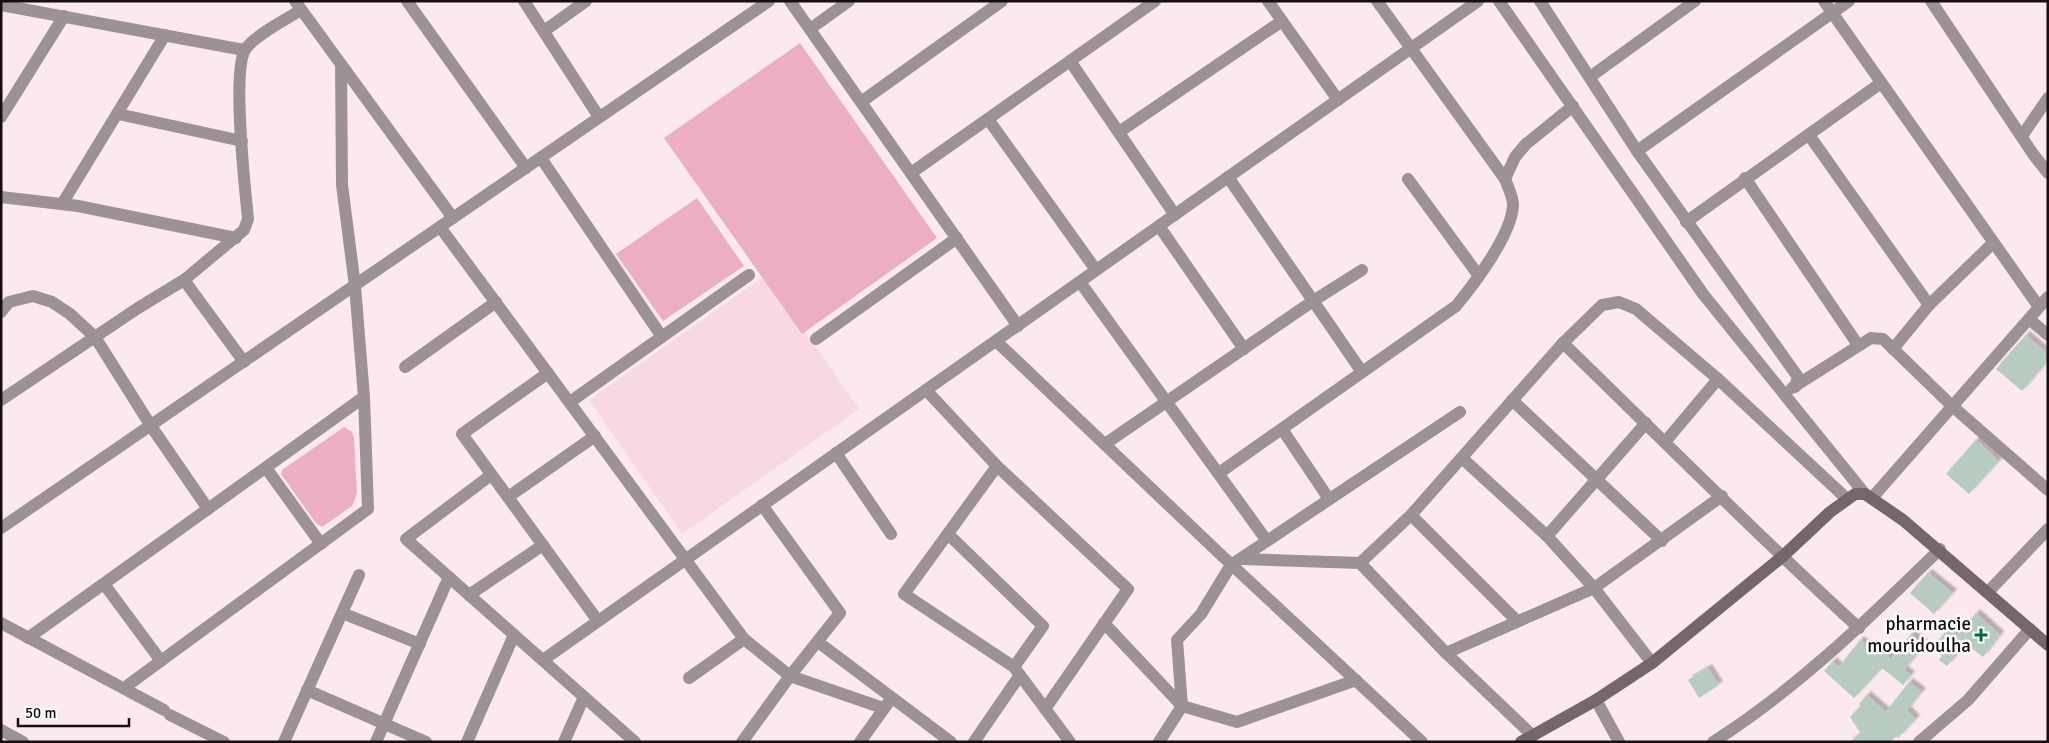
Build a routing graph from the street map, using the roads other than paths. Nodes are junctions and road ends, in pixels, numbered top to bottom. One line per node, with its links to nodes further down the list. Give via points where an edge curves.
1 (407, 1): 46 (street)
2 (524, 1): 24 (street)
3 (769, 1): 38 (street)
4 (790, 1): 23 (street)
5 (849, 1): 23 (street)
6 (1002, 1): 34 (street)
7 (1155, 1): 28 (street)
8 (1268, 1): 22 (street)
9 (1377, 1): 26 (street)
10 (1478, 1): 26 (street)
11 (1499, 1): 35 (street)
12 (1540, 1): 30 (street)
13 (1694, 1): 30 (street)
14 (1824, 1): 20 (street)
15 (1849, 1): 20 (street)
16 (1931, 1): 42 (street)
17 (578, 3): 24 (street)
18 (1, 5): 21 (street)
19 (298, 6): 27 (street); 29 (street)
20 (1832, 13): 31 (street); 44 (street)
21 (64, 16): 25 (street); 37 (street)
22 (1282, 20): 33 (street); 40 (street)
23 (810, 29): 34 (street)
24 (544, 31): 38 (street)
25 (166, 35): 27 (street); 36 (street)
26 (1410, 49): 33 (street); 52 (street)
27 (244, 50): 43 (street, via 240,85)
28 (1070, 61): 39 (street); 40 (street)
29 (341, 65): 56 (street); 69 (street, via 342,185)
30 (1590, 77): 44 (street)
31 (1881, 83): 41 (street); 62 (street)
32 (2048, 99): 42 (street)
33 (1338, 100): 49 (street)
34 (861, 102): 48 (street)
35 (1573, 106): 52 (street, via 1526,144 1515,157); 94 (street, via 1703,294)
36 (118, 114): 43 (street); 54 (street)
37 (1, 117)
38 (599, 117): 45 (street)
39 (988, 119): 48 (street); 63 (street)
40 (1119, 132): 55 (street)
41 (1809, 135): 50 (street); 74 (street)
42 (2022, 136): 47 (street)
43 (242, 141): 60 (street, via 248,219)
44 (1637, 151): 57 (street)
45 (541, 158): 46 (street); 81 (street)
46 (526, 168): 56 (street)
47 (2048, 172)
48 (911, 173): 61 (street)
49 (1228, 177): 55 (street); 72 (street)
50 (1745, 178): 57 (street); 85 (street)
51 (1408, 179): 66 (street)
52 (1505, 179): 66 (street, via 1513,203 1511,222)
53 (1, 197): 54 (street)
54 (62, 204): 60 (street)
55 (1175, 215): 59 (street)
56 (453, 218): 58 (street)
57 (1686, 222): 94 (street, via 1798,377)
58 (440, 226): 69 (street); 73 (street)
59 (1159, 226): 63 (street); 86 (street)
60 (236, 238): 67 (street)
61 (957, 238): 78 (street); 82 (street)
62 (1994, 243): 74 (street); 75 (street)
63 (1096, 270): 68 (street)
64 (1362, 270): 72 (street)
65 (749, 275): 81 (street)
66 (1479, 276): 90 (street, via 1456,306)
67 (184, 280): 80 (street); 88 (street)
68 (1080, 282): 78 (street); 99 (street)
69 (354, 286): 88 (street); 95 (street)
70 (2048, 297): 75 (street)
71 (5, 299): 76 (street); 80 (street, via 33,296 52,302)
72 (1314, 301): 86 (street); 90 (street)
73 (496, 302): 89 (street); 91 (street)
74 (1929, 305): 87 (street)
75 (2039, 308): 77 (street)
76 (1, 312)
77 (2029, 319): 79 (street); 100 (street)
78 (1018, 326): 83 (street)
79 (2048, 335)
80 (95, 337): 96 (street); 103 (street)
81 (662, 337): 98 (street)
82 (816, 339)
83 (996, 340): 93 (street); 107 (street)
84 (1563, 343): 92 (street, via 1602,306 1619,302 1636,309); 97 (street); 102 (street)
85 (1858, 345): 87 (street, via 1877,337); 94 (street)
86 (1244, 349): 99 (street)
87 (1893, 349): 100 (street)
88 (244, 362): 103 (street)
89 (404, 367)
90 (1362, 372): 104 (street)
91 (548, 373): 98 (street); 113 (street, via 462,434)
92 (1718, 379): 106 (street); 119 (street)
93 (926, 390): 108 (street); 110 (street)
94 (1790, 390): 117 (street)
95 (364, 397): 111 (street); 131 (street, via 368,509)
96 (1, 400)
97 (1512, 400): 109 (street); 114 (street)
98 (570, 402): 105 (street)
99 (1167, 402): 107 (street); 112 (street)
100 (1951, 405): 115 (street); 117 (street)
101 (1460, 412): 120 (street)
102 (1646, 423): 106 (street); 114 (street)
103 (151, 426): 122 (street); 124 (street)
104 (1282, 429): 112 (street); 120 (street)
105 (595, 436): 118 (street); 135 (street)
106 (1665, 442): 116 (street)
107 (1105, 444): 136 (street)
108 (836, 453): 121 (street); 126 (street)
109 (1462, 458): 123 (street); 128 (street)
110 (998, 466): 127 (street); 148 (street, via 1128,589)
111 (266, 468): 122 (street); 131 (street)
112 (1219, 473): 129 (street)
113 (492, 474): 118 (street); 139 (street, via 406,539)
114 (1596, 479): 128 (street); 130 (street)
115 (2048, 490)
116 (1722, 496): 130 (street); 134 (street)
117 (1868, 496): 119 (street, via 1855,494); 133 (street)
118 (508, 497): 132 (street)
119 (1847, 499): 134 (street)
120 (1329, 500): 129 (street)
121 (762, 506): 135 (street); 154 (street, via 840,613)
122 (208, 509): 140 (street)
123 (1411, 515): 137 (street); 146 (street)
124 (1, 528)
125 (2048, 529): 142 (street)
126 (891, 534)
127 (948, 534): 161 (street, via 1043,626); 161 (street, via 904,594)
128 (1547, 536): 141 (street)
129 (1267, 541): 136 (street)
130 (1662, 542): 141 (street)
131 (321, 544): 159 (street)
132 (543, 545): 143 (street); 145 (street)
133 (1940, 549): 142 (street); 149 (street)
134 (1782, 557): 149 (street); 160 (street)
135 (686, 559): 145 (street); 153 (street)
136 (1236, 562): 137 (street); 164 (street); 170 (street, via 1201,614 1177,640)
137 (1360, 563): 157 (street)
138 (359, 575): 144 (street)
139 (449, 577): 143 (street); 155 (street)
140 (104, 584): 152 (street); 159 (street)
141 (1594, 588): 146 (street); 160 (street)
142 (1988, 592): 150 (street)
143 (469, 595): 151 (street)
144 (342, 613): 155 (street); 166 (street)
145 (598, 621): 158 (street)
146 (1517, 621): 157 (street)
147 (1, 623): 152 (street)
148 (1104, 623): 170 (street); 171 (street)
149 (1859, 628): 175 (street)
150 (2030, 629): 156 (street); 193 (street, via 1968,700)
151 (514, 635): 158 (street); 181 (street)
152 (28, 638): 165 (street)
153 (744, 639): 162 (street); 163 (street)
154 (818, 642): 162 (street); 169 (street)
155 (420, 644): 172 (street)
156 (2048, 645)
157 (1446, 653): 174 (street)
158 (543, 660): 167 (street)
159 (161, 661): 165 (street)
160 (1652, 663): 168 (street)
161 (1017, 671): 171 (street); 187 (street)
162 (790, 676): 169 (street); 184 (street)
163 (689, 678)
164 (1356, 680): 170 (street, via 1237,722); 190 (street)
165 (124, 688): 177 (street)
166 (308, 690): 172 (street); 178 (street)
167 (584, 697): 182 (street); 183 (street)
168 (1596, 700): 174 (street); 192 (street)
169 (888, 704): 185 (street); 186 (street)
170 (1182, 706): 189 (street)
171 (1045, 709): 188 (street)
172 (384, 723): 179 (street); 180 (street)
173 (1, 730): 176 (street)
174 (1533, 736): 191 (street)
175 (1721, 740)
176 (23, 742)
177 (224, 742)
178 (284, 742)
179 (376, 742)
180 (426, 742)
181 (467, 742)
182 (564, 742)
183 (635, 742)
184 (742, 742)
185 (860, 742)
186 (951, 742)
187 (974, 742)
188 (1070, 742)
189 (1159, 742)
190 (1422, 742)
191 (1521, 742)
192 (1618, 742)
193 (1919, 742)

